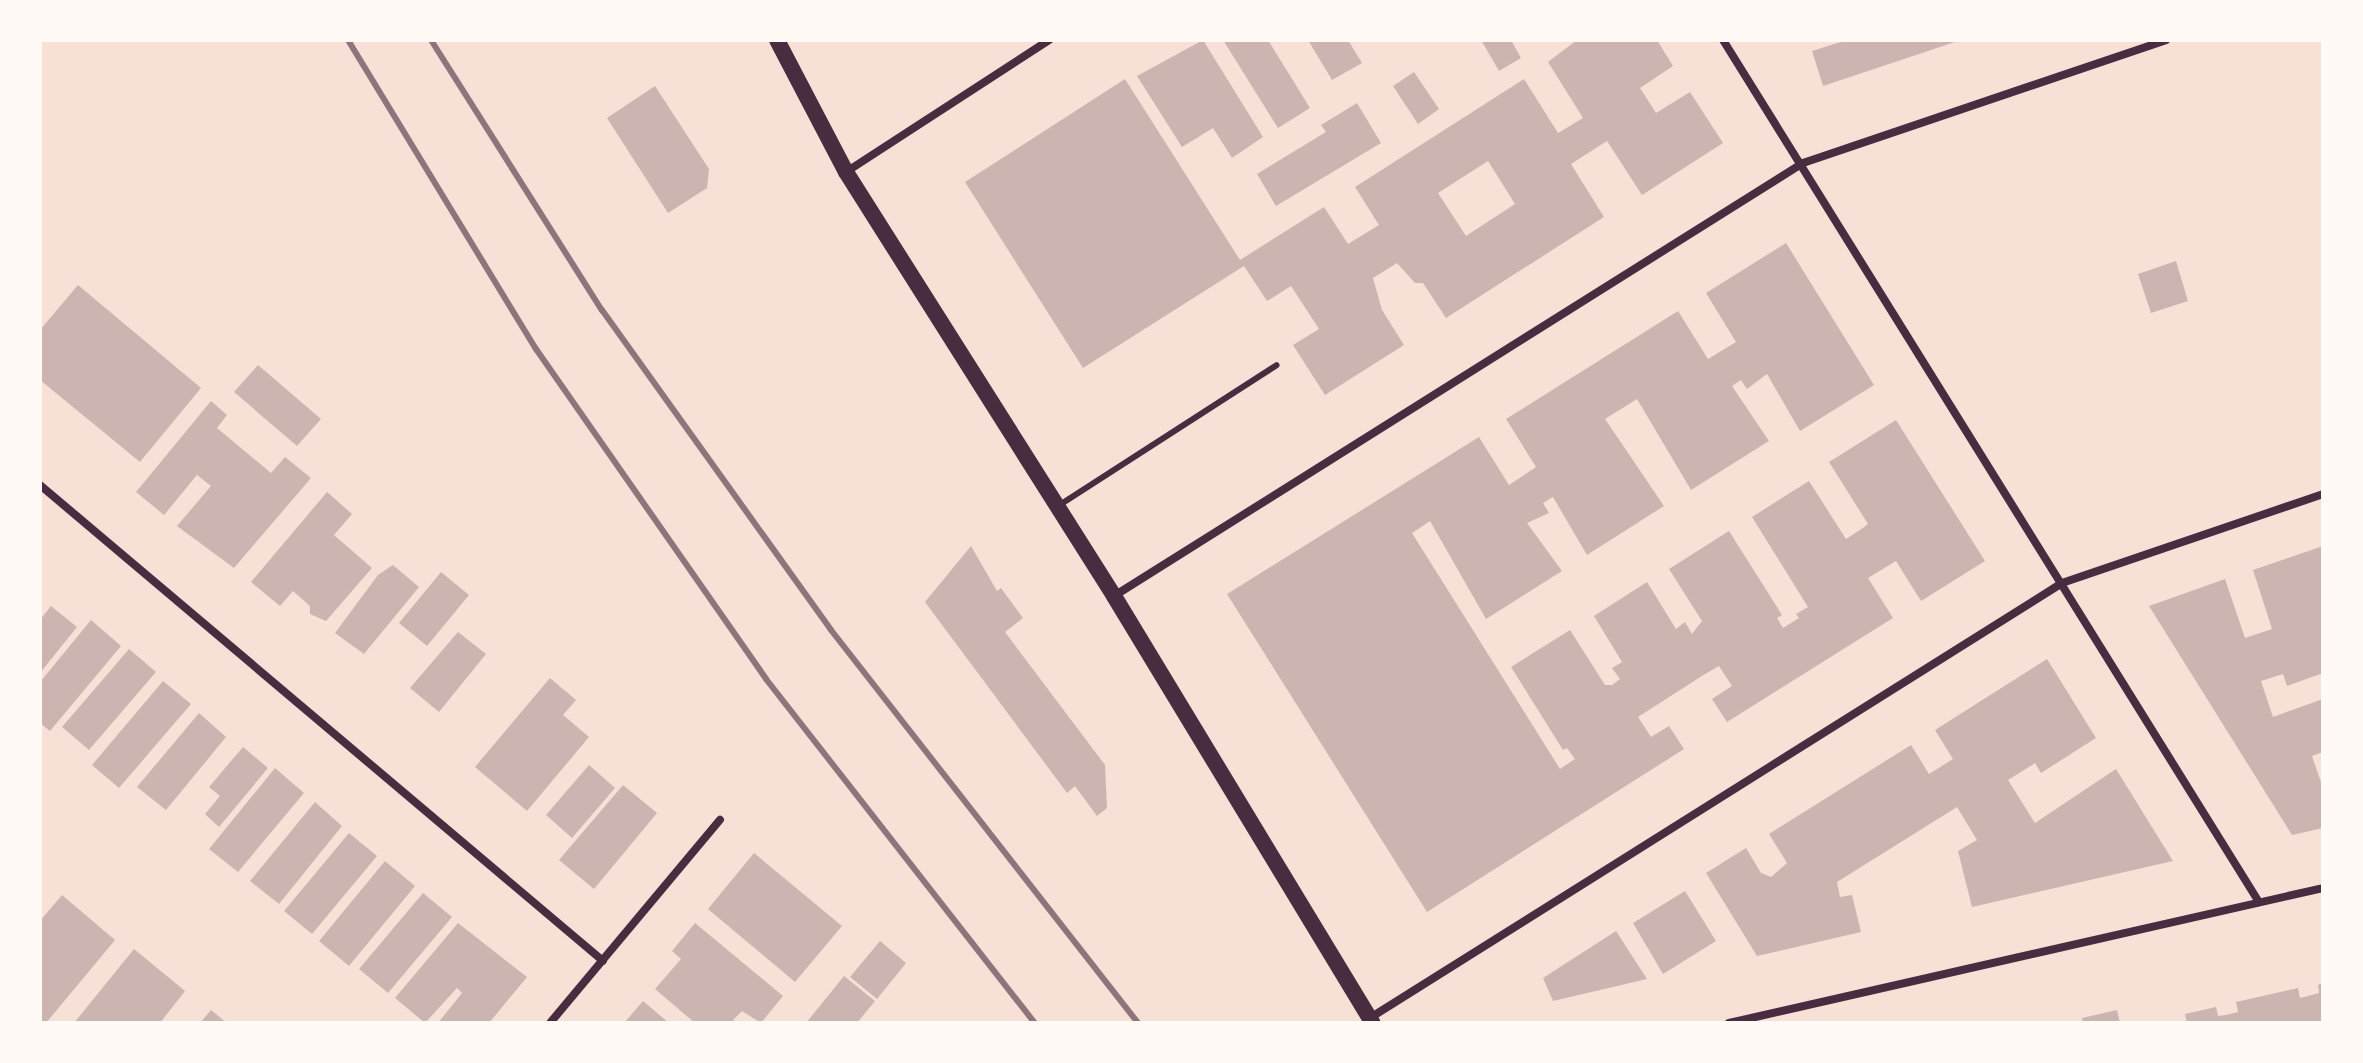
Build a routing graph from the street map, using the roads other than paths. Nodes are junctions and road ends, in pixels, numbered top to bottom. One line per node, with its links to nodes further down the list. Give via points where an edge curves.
1 (777, 40): 6 (main road)
2 (1049, 40): 6 (street)
3 (1723, 40): 5 (street)
4 (2166, 40): 5 (street)
5 (1803, 163): 11 (street); 12 (street)
6 (846, 172): 10 (main road)
7 (1277, 365): 10 (lane)
8 (40, 485): 16 (street)
9 (2323, 494): 11 (street)
10 (1058, 506): 12 (main road)
11 (2062, 583): 15 (street); 17 (street)
12 (1114, 596): 17 (main road)
13 (720, 820): 16 (street)
14 (2323, 888): 15 (street)
15 (2259, 902): 19 (street)
16 (603, 961): 18 (street)
17 (1372, 1021)
18 (550, 1023)
19 (1729, 1023)

